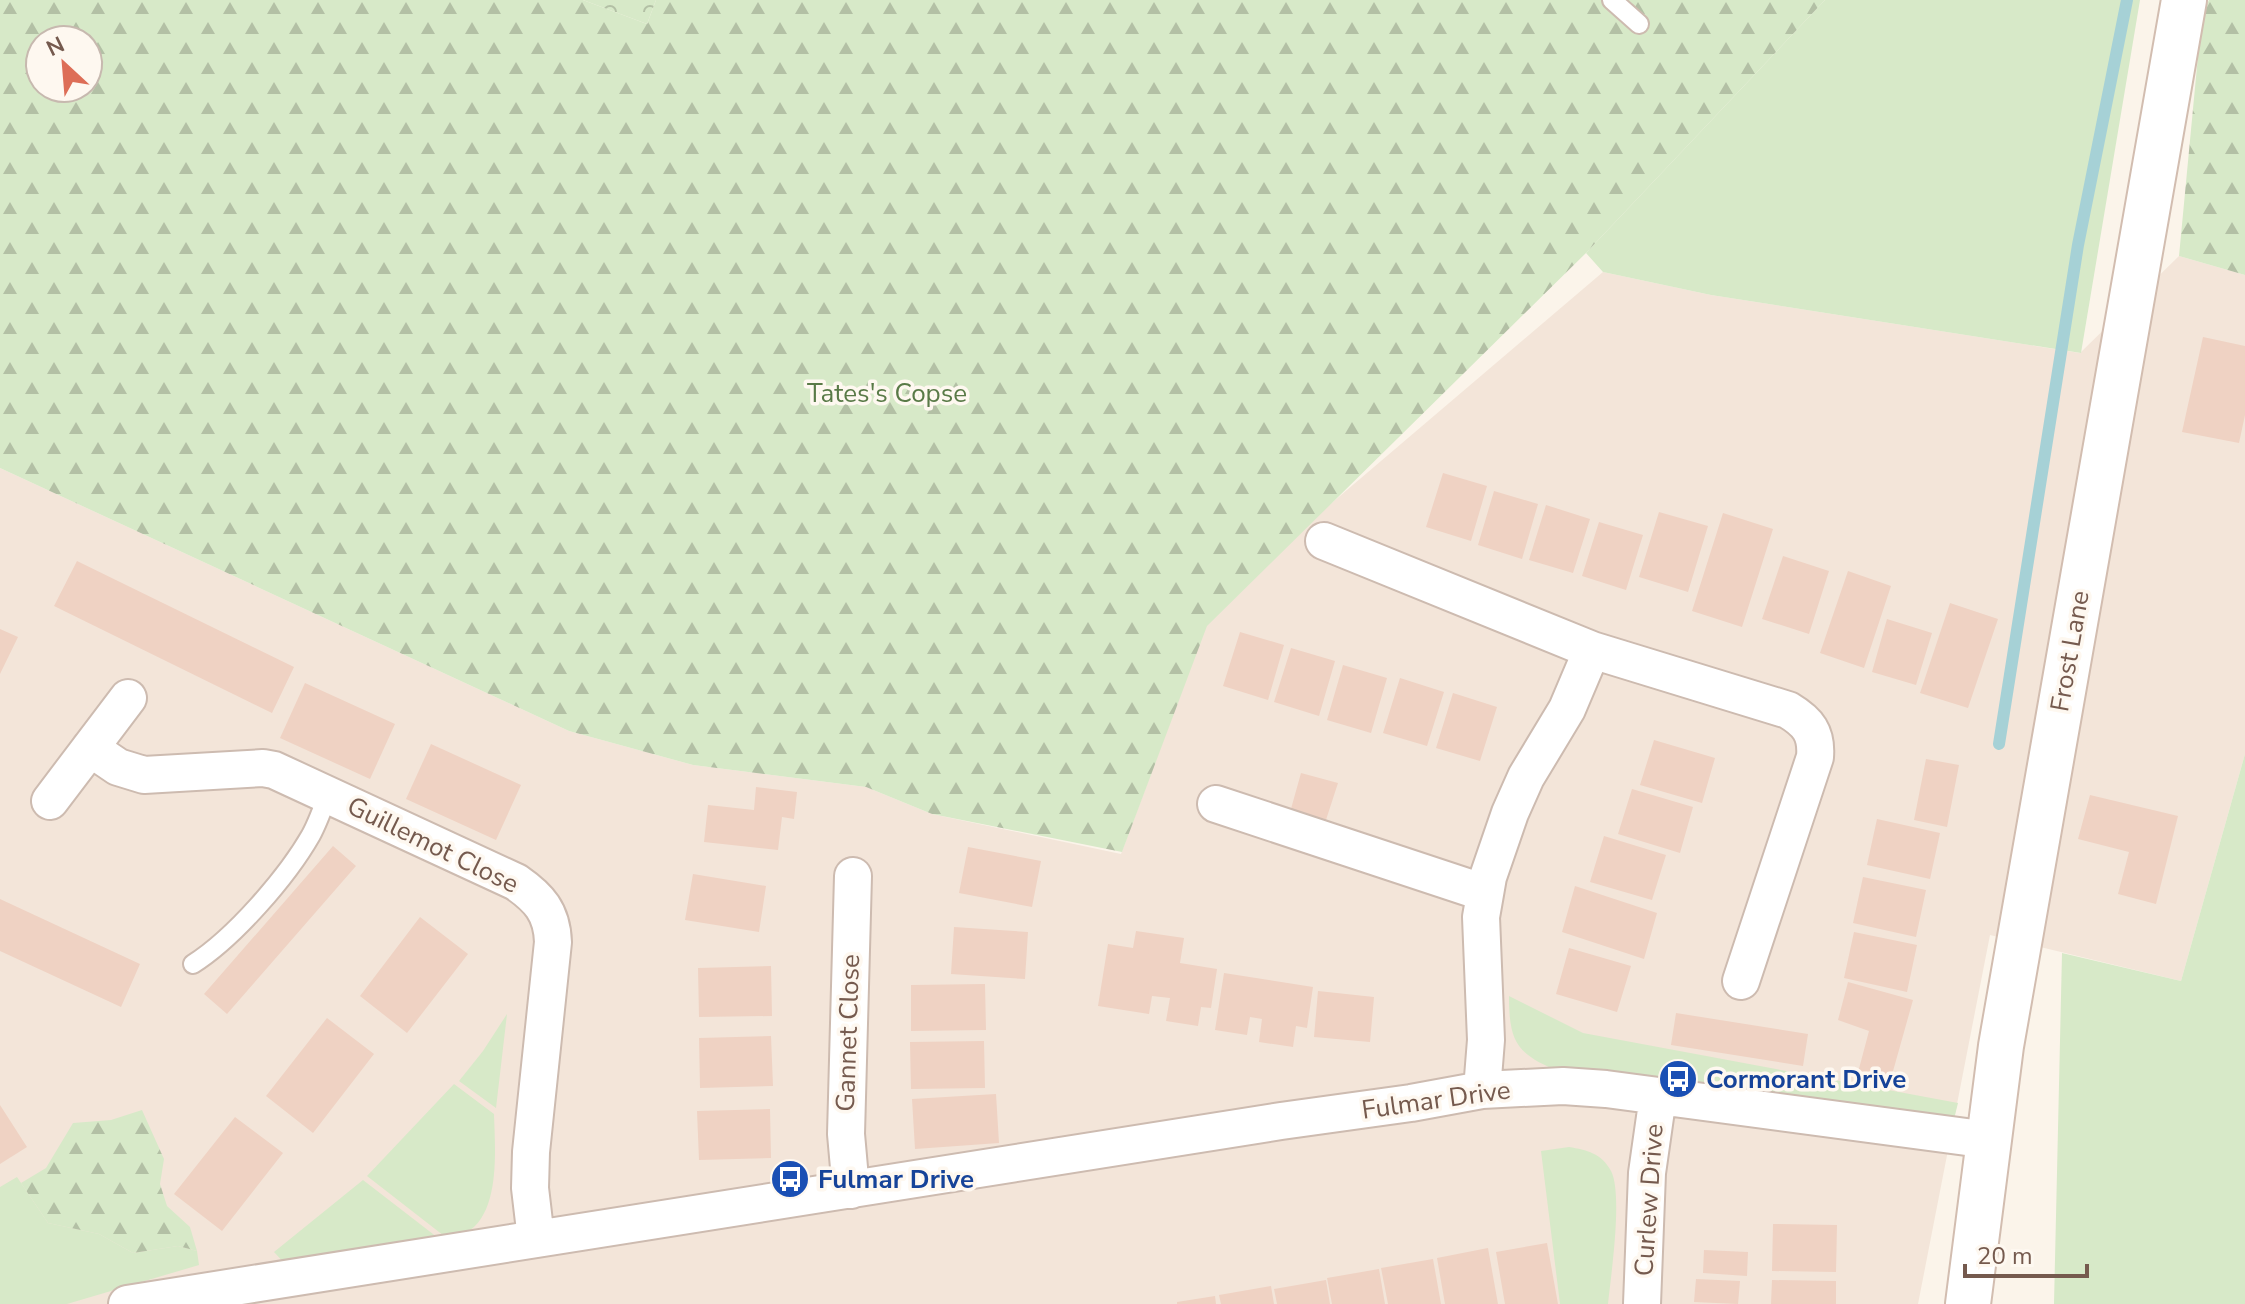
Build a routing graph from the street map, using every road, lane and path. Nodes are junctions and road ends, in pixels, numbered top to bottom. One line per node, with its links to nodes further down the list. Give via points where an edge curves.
1 (1612, 0): 3 (lane)
2 (2184, 0): 17 (street, Frost Lane, via 2001,1046)
3 (1639, 24)
4 (1324, 541): 5 (street)
5 (1592, 650): 12 (street, via 1567,709 1510,813); 14 (street, via 1788,710 1814,734 1811,769)
6 (128, 698): 7 (street)
7 (90, 748): 8 (street, Guillemot Close, via 131,773 263,768); 9 (street)
8 (328, 794): 13 (lane, via 295,859 241,924); 19 (street, Guillemot Close, via 516,882 549,916 553,942 530,1171)
9 (50, 801)
10 (1216, 804): 12 (street)
11 (853, 876): 18 (street, Gannet Close, via 846,1134)
12 (1485, 893): 15 (street)
13 (193, 964)
14 (1741, 981)
15 (1482, 1090): 16 (street, Fulmar Drive, via 1563,1086); 18 (street, Fulmar Drive)
16 (1658, 1096): 17 (street, Fulmar Drive); 21 (street, Curlew Drive, via 1647,1173)
17 (1989, 1140): 22 (street, Frost Lane)
18 (851, 1190): 19 (street, Fulmar Drive)
19 (536, 1239): 20 (street, Fulmar Drive)
20 (127, 1304)
21 (1642, 1304)
22 (1968, 1304)

